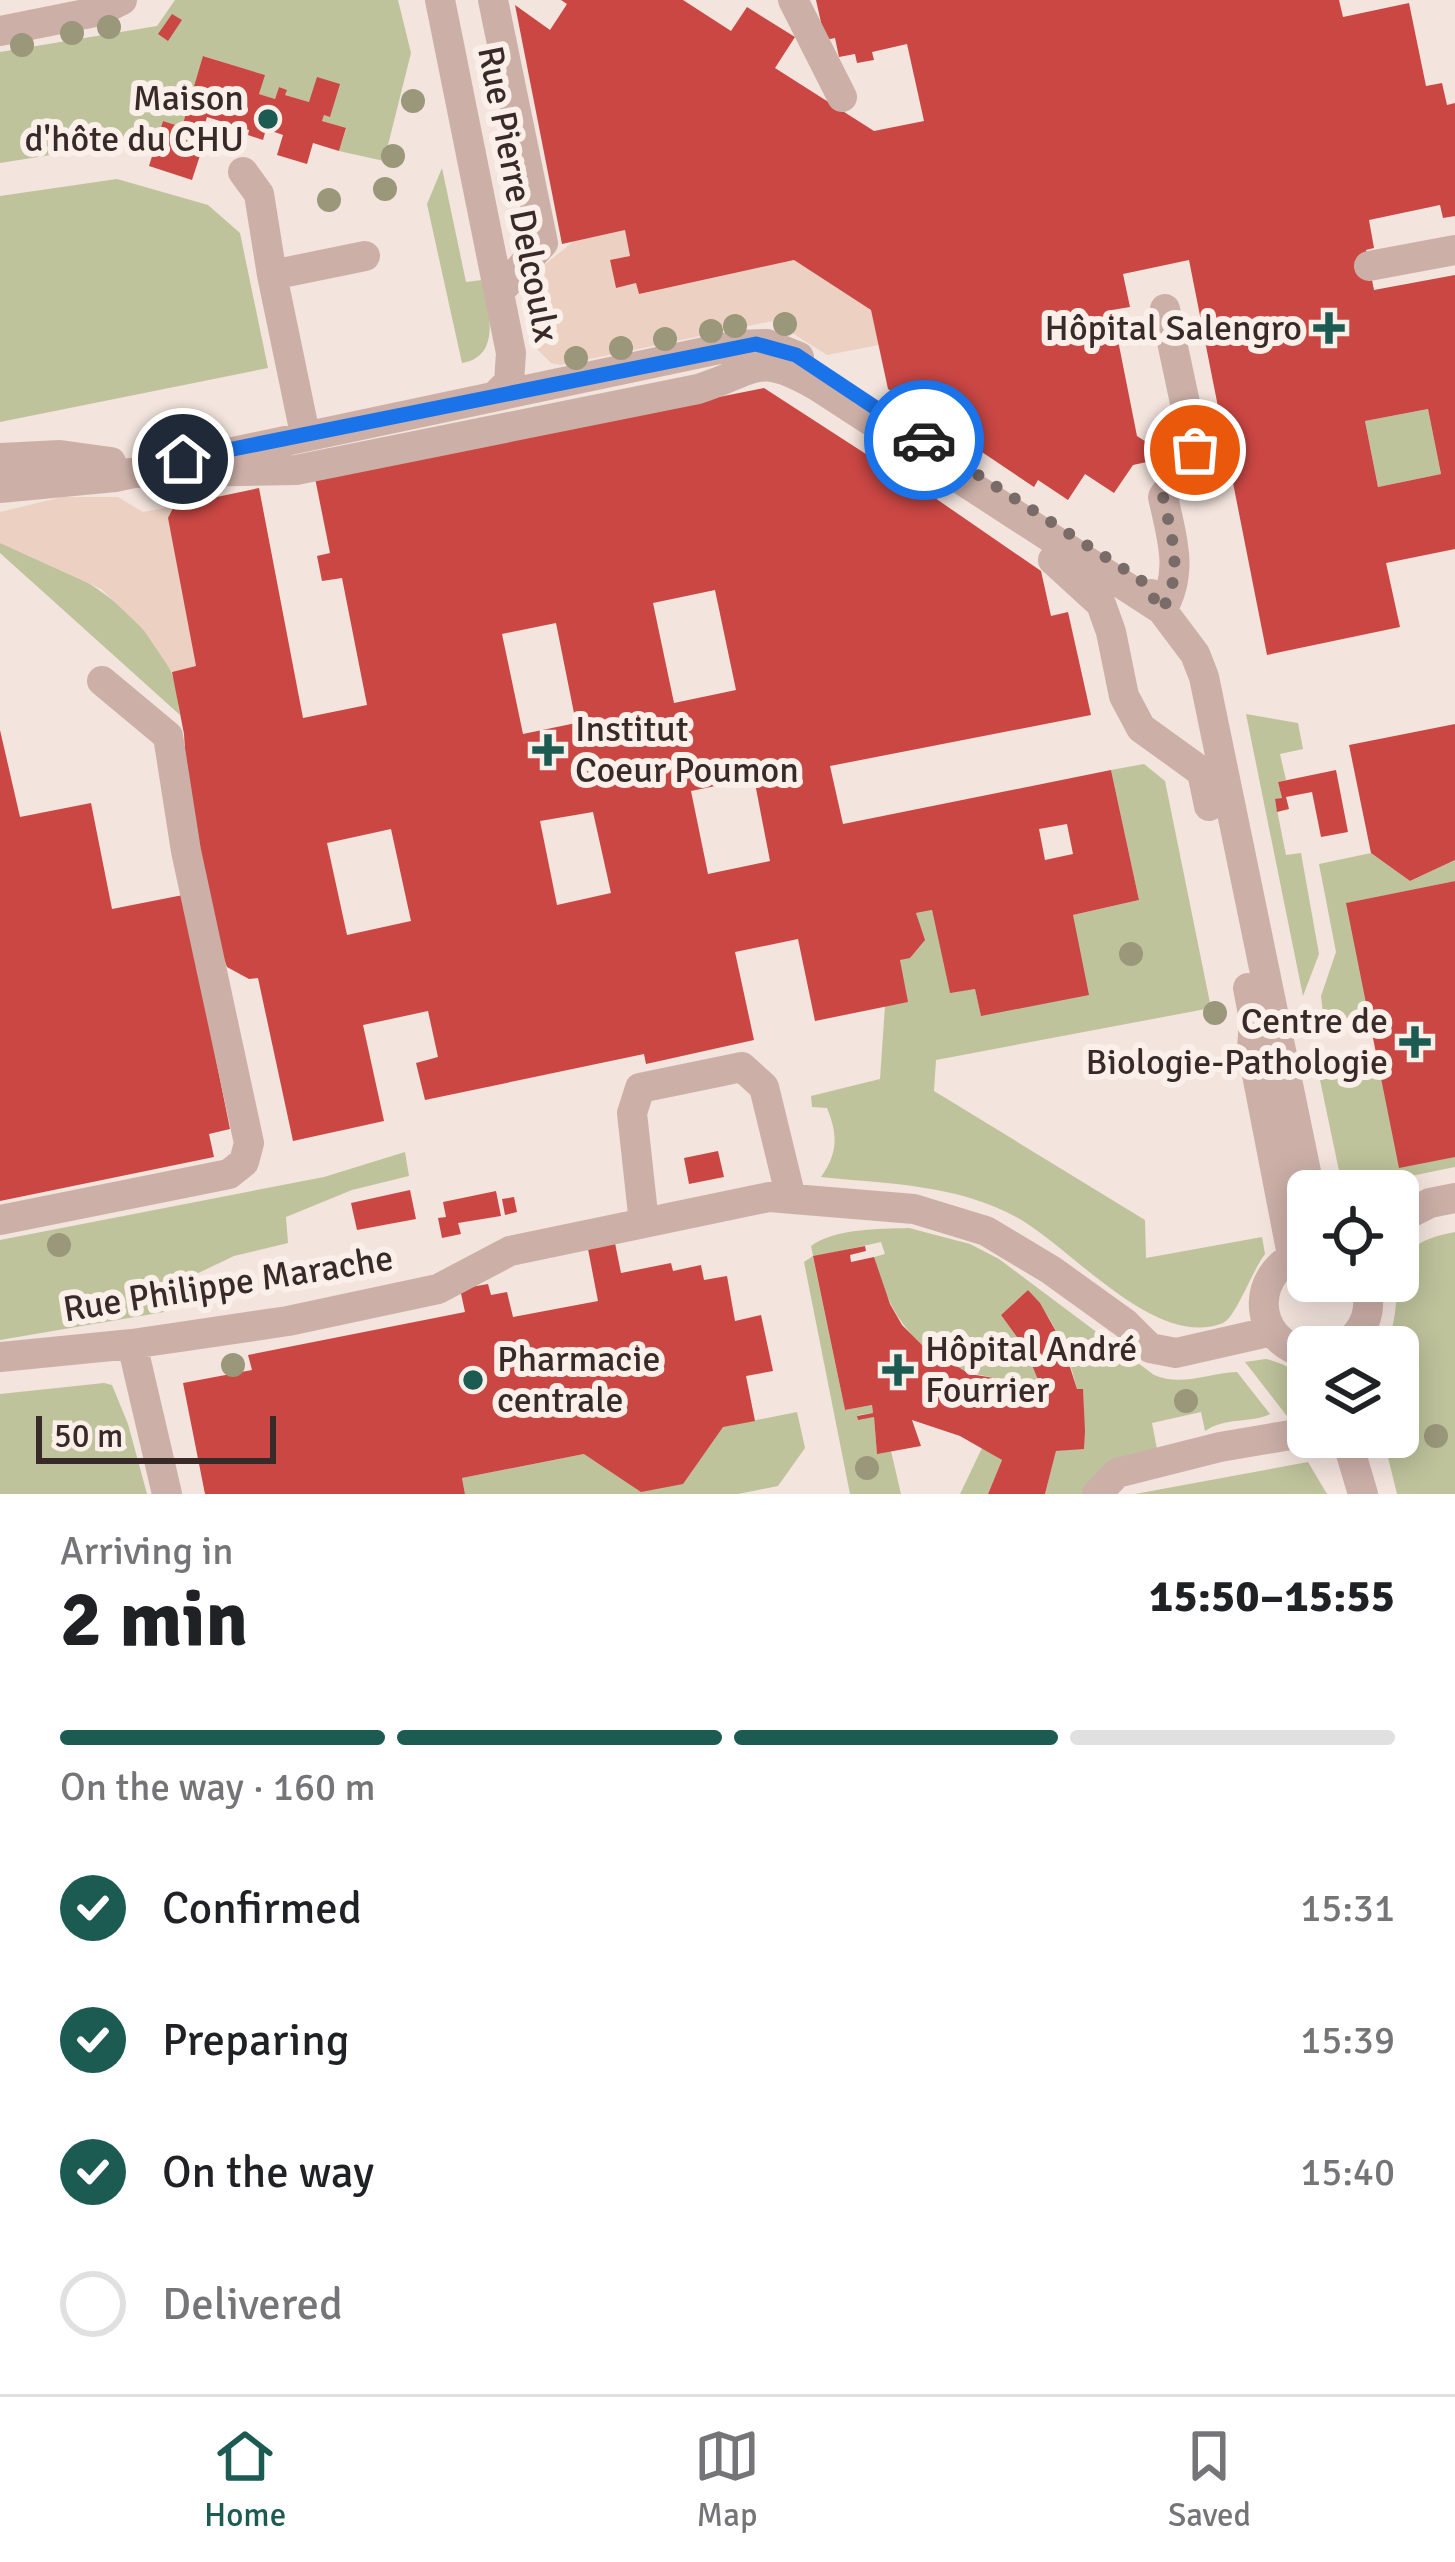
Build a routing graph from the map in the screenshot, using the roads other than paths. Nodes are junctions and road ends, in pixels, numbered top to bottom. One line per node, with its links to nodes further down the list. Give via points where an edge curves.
1 (122, 0): 5 (street)
2 (440, 0): 12 (street, Rue Pierre Delcoulx)
3 (493, 0): 12 (street, via 544,243)
4 (793, 0): 6 (street)
5 (0, 31)
6 (842, 97)
7 (243, 172): 11 (street, via 259,194)
8 (1455, 250): 10 (street)
9 (365, 256): 11 (street)
10 (1369, 266)
11 (272, 275): 15 (street, via 271,330)
12 (499, 292): 14 (street, Rue Pierre Delcoulx, via 512,364)
13 (1165, 309): 21 (street, via 1195,450 1163,497 1178,562)
14 (495, 396): 15 (street); 21 (street, via 738,345 780,348 1141,580)
15 (305, 434): 17 (street)
16 (0, 458): 17 (street)
17 (183, 459): 18 (street)
18 (130, 473): 19 (street); 20 (street, via 296,470 698,389 773,364)
19 (0, 488)
20 (988, 499): 21 (street); 25 (street, via 1008,526 1101,604 1124,696 1141,728 1202,772)
21 (1162, 610): 23 (street, via 1204,677)
22 (102, 681): 28 (street, via 167,736 249,1143 244,1162 229,1174)
23 (1306, 1170)
24 (791, 1198): 29 (street, Rue Philippe Marache); 29 (street, via 764,1087 742,1067 640,1088 632,1113); 31 (street, Rue Philippe Marache, via 914,1209 986,1232 1051,1270 1150,1348 1176,1353)
25 (1287, 1198)
26 (1455, 1198): 27 (street)
27 (1419, 1208)
28 (0, 1220)
29 (644, 1223): 32 (street, Rue Philippe Marache, via 510,1251 438,1288)
30 (1287, 1260): 31 (street, via 1265,1289)
31 (1272, 1331): 33 (street)
32 (132, 1345): 34 (street, Rue Philippe Marache); 37 (street)
33 (1287, 1345)
34 (0, 1358)
35 (1287, 1436): 38 (street, via 1117,1473)
36 (1353, 1458): 39 (street)
37 (167, 1494)
38 (1097, 1494)
39 (1364, 1494)

